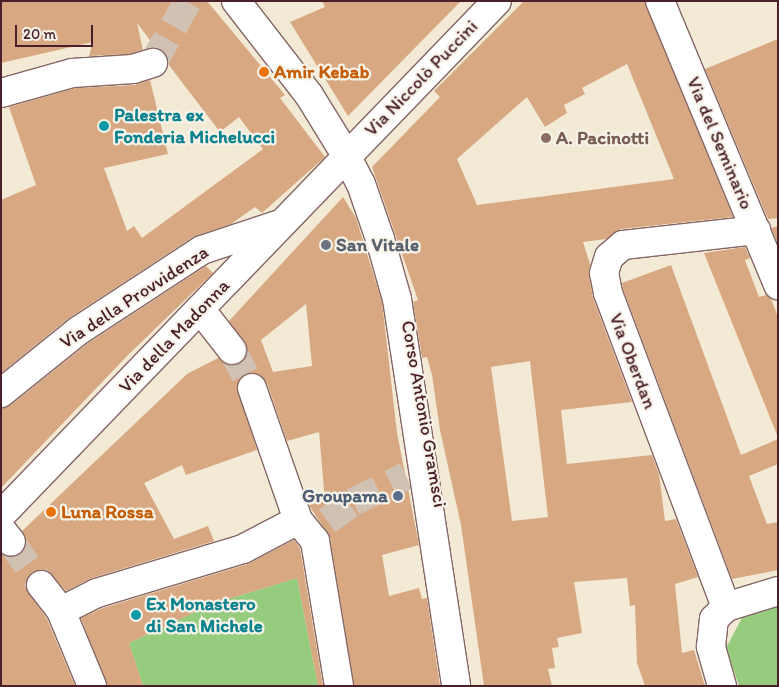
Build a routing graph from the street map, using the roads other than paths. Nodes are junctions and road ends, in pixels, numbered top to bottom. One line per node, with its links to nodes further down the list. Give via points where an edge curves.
1 (236, 1): 6 (street, Corso Antonio Gramsci, via 309,95)
2 (497, 1): 6 (street, Via Niccolò Puccini)
3 (660, 1): 8 (street, Via del Seminario)
4 (153, 62): 5 (street, via 133,69 72,73)
5 (1, 93)
6 (346, 155): 7 (street, Via della Madonna); 22 (street, Corso Antonio Gramsci, via 361,184 393,284 415,474); 23 (street, Corso Antonio Gramsci, via 367,177 398,275 415,351)
7 (279, 225): 10 (street, Via della Madonna); 13 (street, Via della Provvidenza, via 202,250 78,331)
8 (756, 230): 9 (street, Via del Seminario); 18 (street, Via Oberdan, via 623,246 609,257 604,273 608,293)
9 (778, 285)
10 (200, 309): 11 (street); 14 (street, Via della Madonna)
11 (232, 350)
12 (252, 388): 15 (street)
13 (1, 393)
14 (1, 515)
15 (298, 520): 19 (street, via 243,549 97,593); 21 (street, via 321,531)
16 (41, 585): 19 (street)
17 (778, 591): 18 (street)
18 (726, 607): 24 (street, via 714,619 710,637)
19 (61, 611): 20 (street)
20 (92, 686)
21 (339, 686)
22 (456, 686)
23 (469, 686)
24 (722, 686)

